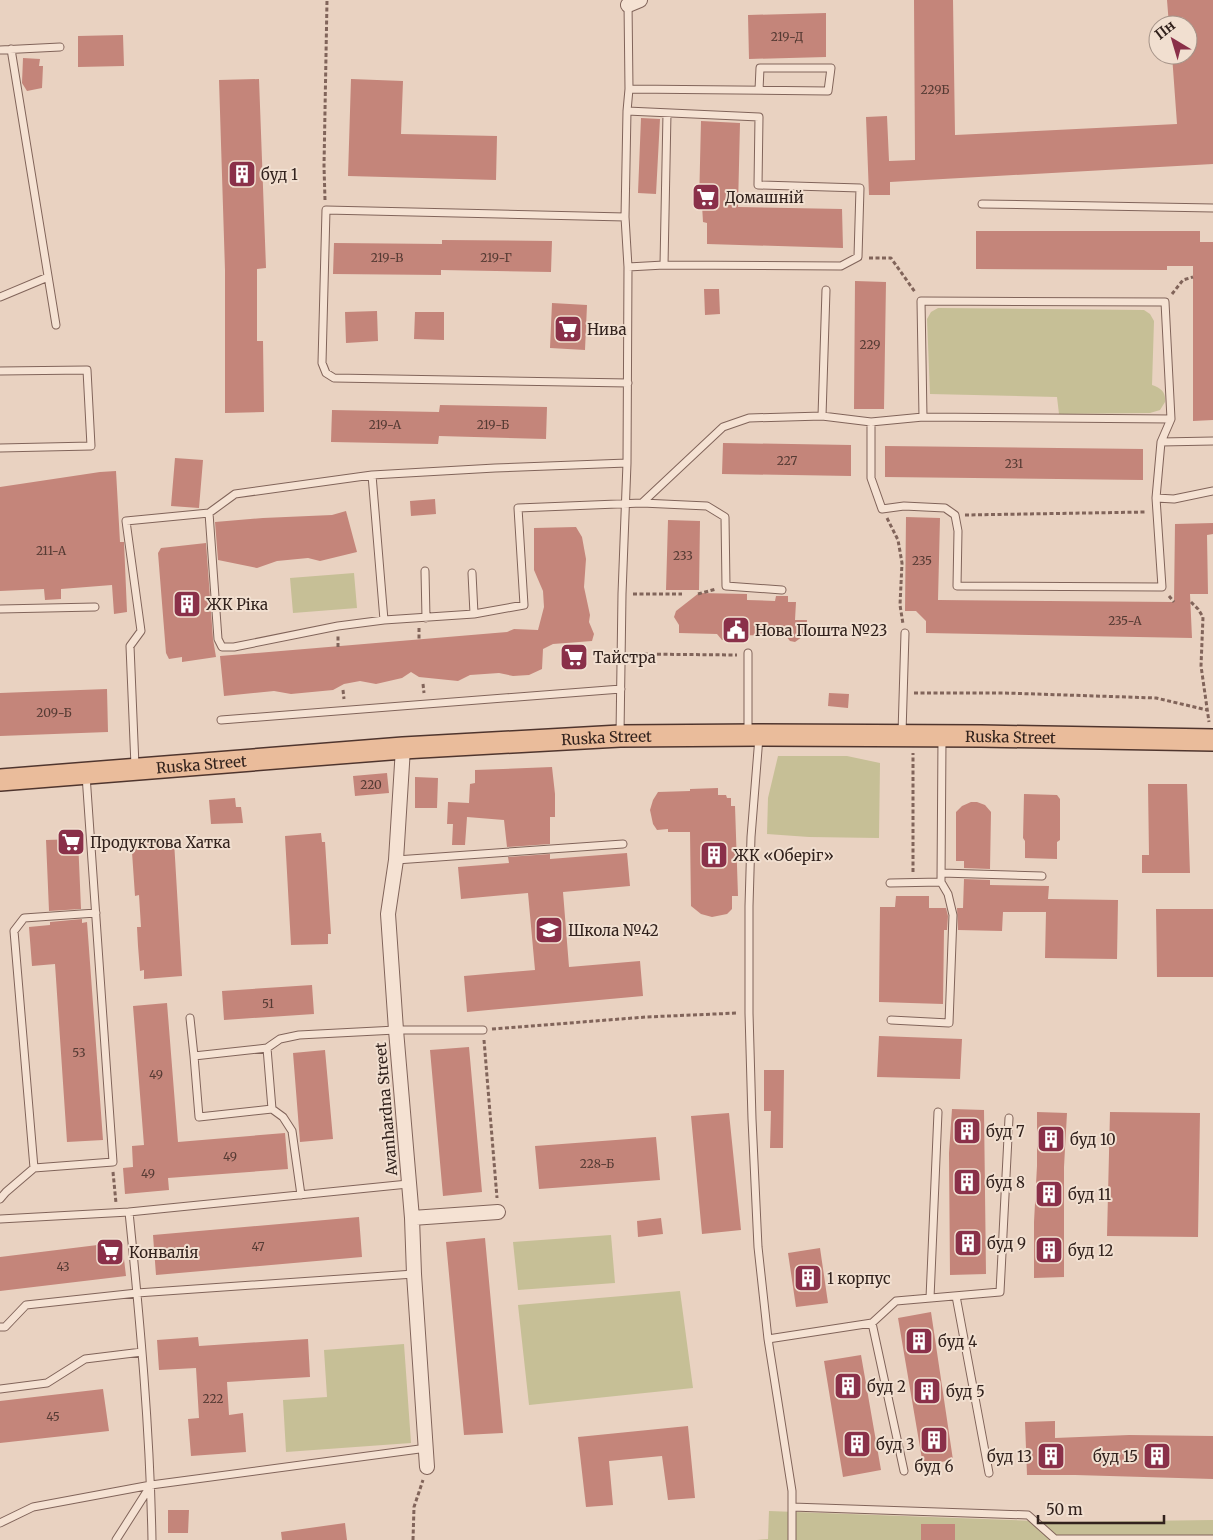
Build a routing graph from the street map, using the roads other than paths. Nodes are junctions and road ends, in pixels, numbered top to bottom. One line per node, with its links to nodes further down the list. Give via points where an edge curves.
1 (632, 2): 5 (lane)
2 (60, 47): 3 (lane)
3 (11, 49): 4 (lane); 14 (lane)
4 (0, 50)
5 (629, 89): 6 (lane); 7 (lane)
6 (759, 90): 6 (lane, via 828,91 831,68 760,68)
7 (627, 111): 8 (lane); 11 (lane)
8 (667, 113): 12 (lane); 12 (lane, via 759,117 758,185 860,188 858,257 841,266)
9 (982, 204): 10 (lane)
10 (1213, 208)
11 (624, 217): 13 (lane); 19 (lane, via 326,210 322,363 326,373 334,378)
12 (664, 265): 13 (lane)
13 (628, 267): 19 (lane)
14 (48, 277): 16 (lane); 17 (lane)
15 (826, 290): 20 (lane)
16 (0, 297)
17 (56, 325)
18 (0, 372): 26 (lane, via 87,370 91,446)
19 (628, 383): 27 (lane)
20 (822, 416): 23 (lane); 31 (lane, via 748,418 724,427)
21 (923, 417): 22 (lane); 22 (lane, via 921,301 1165,302); 23 (lane)
22 (1170, 420): 25 (lane)
23 (871, 422): 30 (lane, via 871,478 882,509 904,506 945,508 954,515 958,531 957,586 1162,587)
24 (1213, 441): 25 (lane)
25 (1161, 442): 30 (lane)
26 (0, 448)
27 (627, 464): 28 (lane); 32 (lane)
28 (372, 475): 33 (lane, via 235,494); 41 (lane)
29 (1213, 491): 30 (lane, via 1174,499)
30 (1156, 498)
31 (642, 503): 32 (lane); 36 (lane, via 707,506 725,517 726,586)
32 (625, 504): 39 (lane, via 518,508 524,605); 44 (lane)
33 (209, 513): 41 (lane, via 218,639 222,647 234,648 338,626); 52 (lane, via 126,521 141,631 130,646)
34 (425, 571): 40 (lane)
35 (472, 573): 39 (lane)
36 (782, 590)
37 (95, 606): 38 (lane)
38 (0, 610)
39 (474, 614): 40 (lane)
40 (426, 618): 41 (lane)
41 (384, 620)
42 (905, 633): 50 (lane, via 903,693)
43 (748, 653): 46 (lane)
44 (621, 688): 45 (lane); 47 (lane)
45 (221, 720)
46 (754, 735): 47 (main road, Ruska Street); 50 (main road, Ruska Street); 85 (lane, via 748,1013 758,1247)
47 (620, 736): 51 (main road, Ruska Street)
48 (942, 736): 49 (main road, Ruska Street); 50 (main road, Ruska Street); 57 (lane)
49 (1213, 740)
50 (907, 744)
51 (403, 748): 52 (main road, Ruska Street); 56 (street, Avanhardna Street)
52 (135, 769): 53 (main road, Ruska Street)
53 (86, 772): 54 (main road, Ruska Street); 61 (lane)
54 (0, 780)
55 (623, 844): 56 (lane)
56 (396, 860): 64 (street, Avanhardna Street, via 388,914)
57 (941, 873): 58 (lane); 59 (lane)
58 (1042, 876)
59 (941, 882): 60 (lane); 63 (lane, via 953,915 949,1023)
60 (890, 883)
61 (96, 913): 71 (lane, via 24,918 14,931); 71 (lane, via 113,1162)
62 (190, 1018): 67 (lane)
63 (891, 1020)
64 (396, 1030): 65 (lane); 66 (lane, via 299,1034 280,1039); 72 (street, Avanhardna Street)
65 (484, 1030)
66 (267, 1048): 67 (lane); 68 (lane)
67 (194, 1056): 68 (lane, via 200,1117)
68 (272, 1109): 73 (lane, via 292,1131)
69 (938, 1112): 82 (lane)
70 (1010, 1118): 81 (lane, via 1000,1292)
71 (34, 1168): 74 (lane)
72 (408, 1184): 73 (lane); 77 (street, Avanhardna Street)
73 (301, 1194): 75 (lane)
74 (0, 1199)
75 (129, 1212): 78 (lane); 80 (lane)
76 (498, 1212): 77 (street)
77 (412, 1218): 79 (street, Avanhardna Street)
78 (0, 1219)
79 (414, 1274): 80 (lane); 88 (street, Avanhardna Street)
80 (137, 1293): 84 (lane, via 26,1305 5,1327); 86 (lane)
81 (956, 1296): 82 (lane); 91 (lane)
82 (930, 1298): 83 (lane, via 896,1301)
83 (872, 1323): 85 (lane); 90 (lane)
84 (0, 1327)
85 (768, 1339): 93 (lane)
86 (142, 1352): 87 (lane, via 85,1359 47,1383); 92 (lane)
87 (0, 1389)
88 (427, 1448): 89 (street, Avanhardna Street); 92 (lane)
89 (427, 1467)
90 (904, 1471)
91 (989, 1473)
92 (151, 1485): 94 (lane, via 33,1507); 97 (lane); 98 (lane)
93 (792, 1507): 96 (lane, via 1028,1515); 99 (lane)
94 (0, 1522)
95 (1213, 1538): 96 (lane)
96 (1054, 1539)
97 (116, 1540)
98 (152, 1540)
99 (792, 1540)

